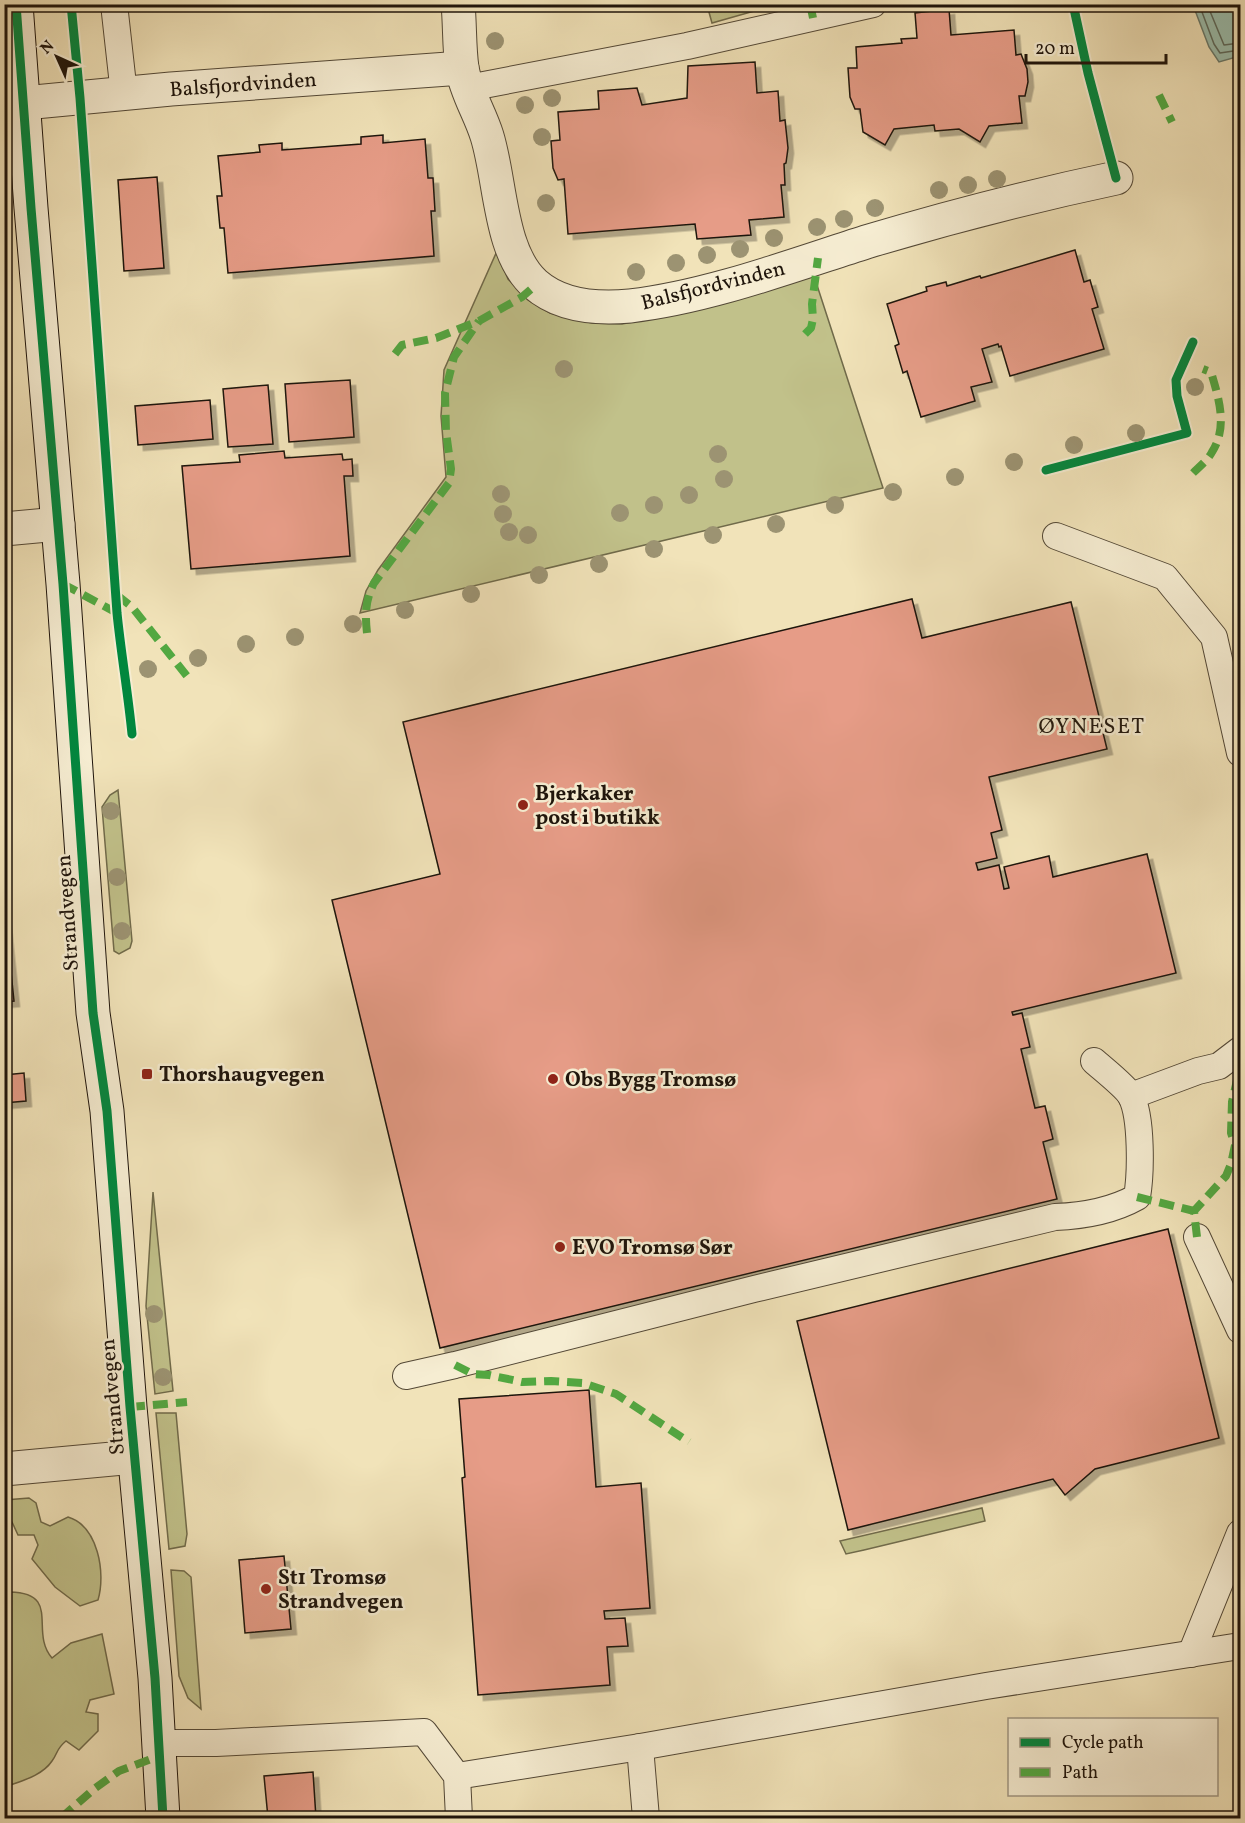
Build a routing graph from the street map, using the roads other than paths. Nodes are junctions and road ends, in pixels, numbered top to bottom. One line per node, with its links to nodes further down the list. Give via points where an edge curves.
1 (16, 4): 7 (street, Strandvegen)
2 (114, 4): 6 (lane)
3 (458, 4): 5 (street, Balsfjordvinden)
4 (873, 4): 5 (lane, via 675,48)
5 (465, 78): 6 (street, Balsfjordvinden); 8 (street, Balsfjordvinden, via 487,136 517,263 547,292 582,305 628,306 690,294 943,219)
6 (124, 94): 7 (street, Balsfjordvinden)
7 (24, 103): 9 (street, Strandvegen)
8 (1116, 178)
9 (58, 524): 10 (street); 19 (street, Strandvegen, via 93,1013 107,1111)
10 (4, 529)
11 (1056, 536): 12 (lane, via 1165,577 1214,637)
12 (1240, 753)
13 (1240, 1050): 15 (lane, via 1220,1066)
14 (1094, 1061): 15 (lane)
15 (1131, 1096): 18 (lane, via 1139,1128 1140,1180 1137,1197 1126,1203 800,1278)
16 (1197, 1237): 17 (lane)
17 (1240, 1330)
18 (406, 1376)
19 (135, 1457): 20 (street); 24 (street, Strandvegen)
20 (4, 1469)
21 (1240, 1533): 23 (lane)
22 (1240, 1646): 23 (lane)
23 (1191, 1654): 25 (lane)
24 (159, 1743): 26 (lane, via 424,1732); 27 (street, Strandvegen)
25 (640, 1747): 26 (lane); 29 (lane)
26 (457, 1776): 28 (lane)
27 (163, 1818)
28 (459, 1818)
29 (646, 1818)

